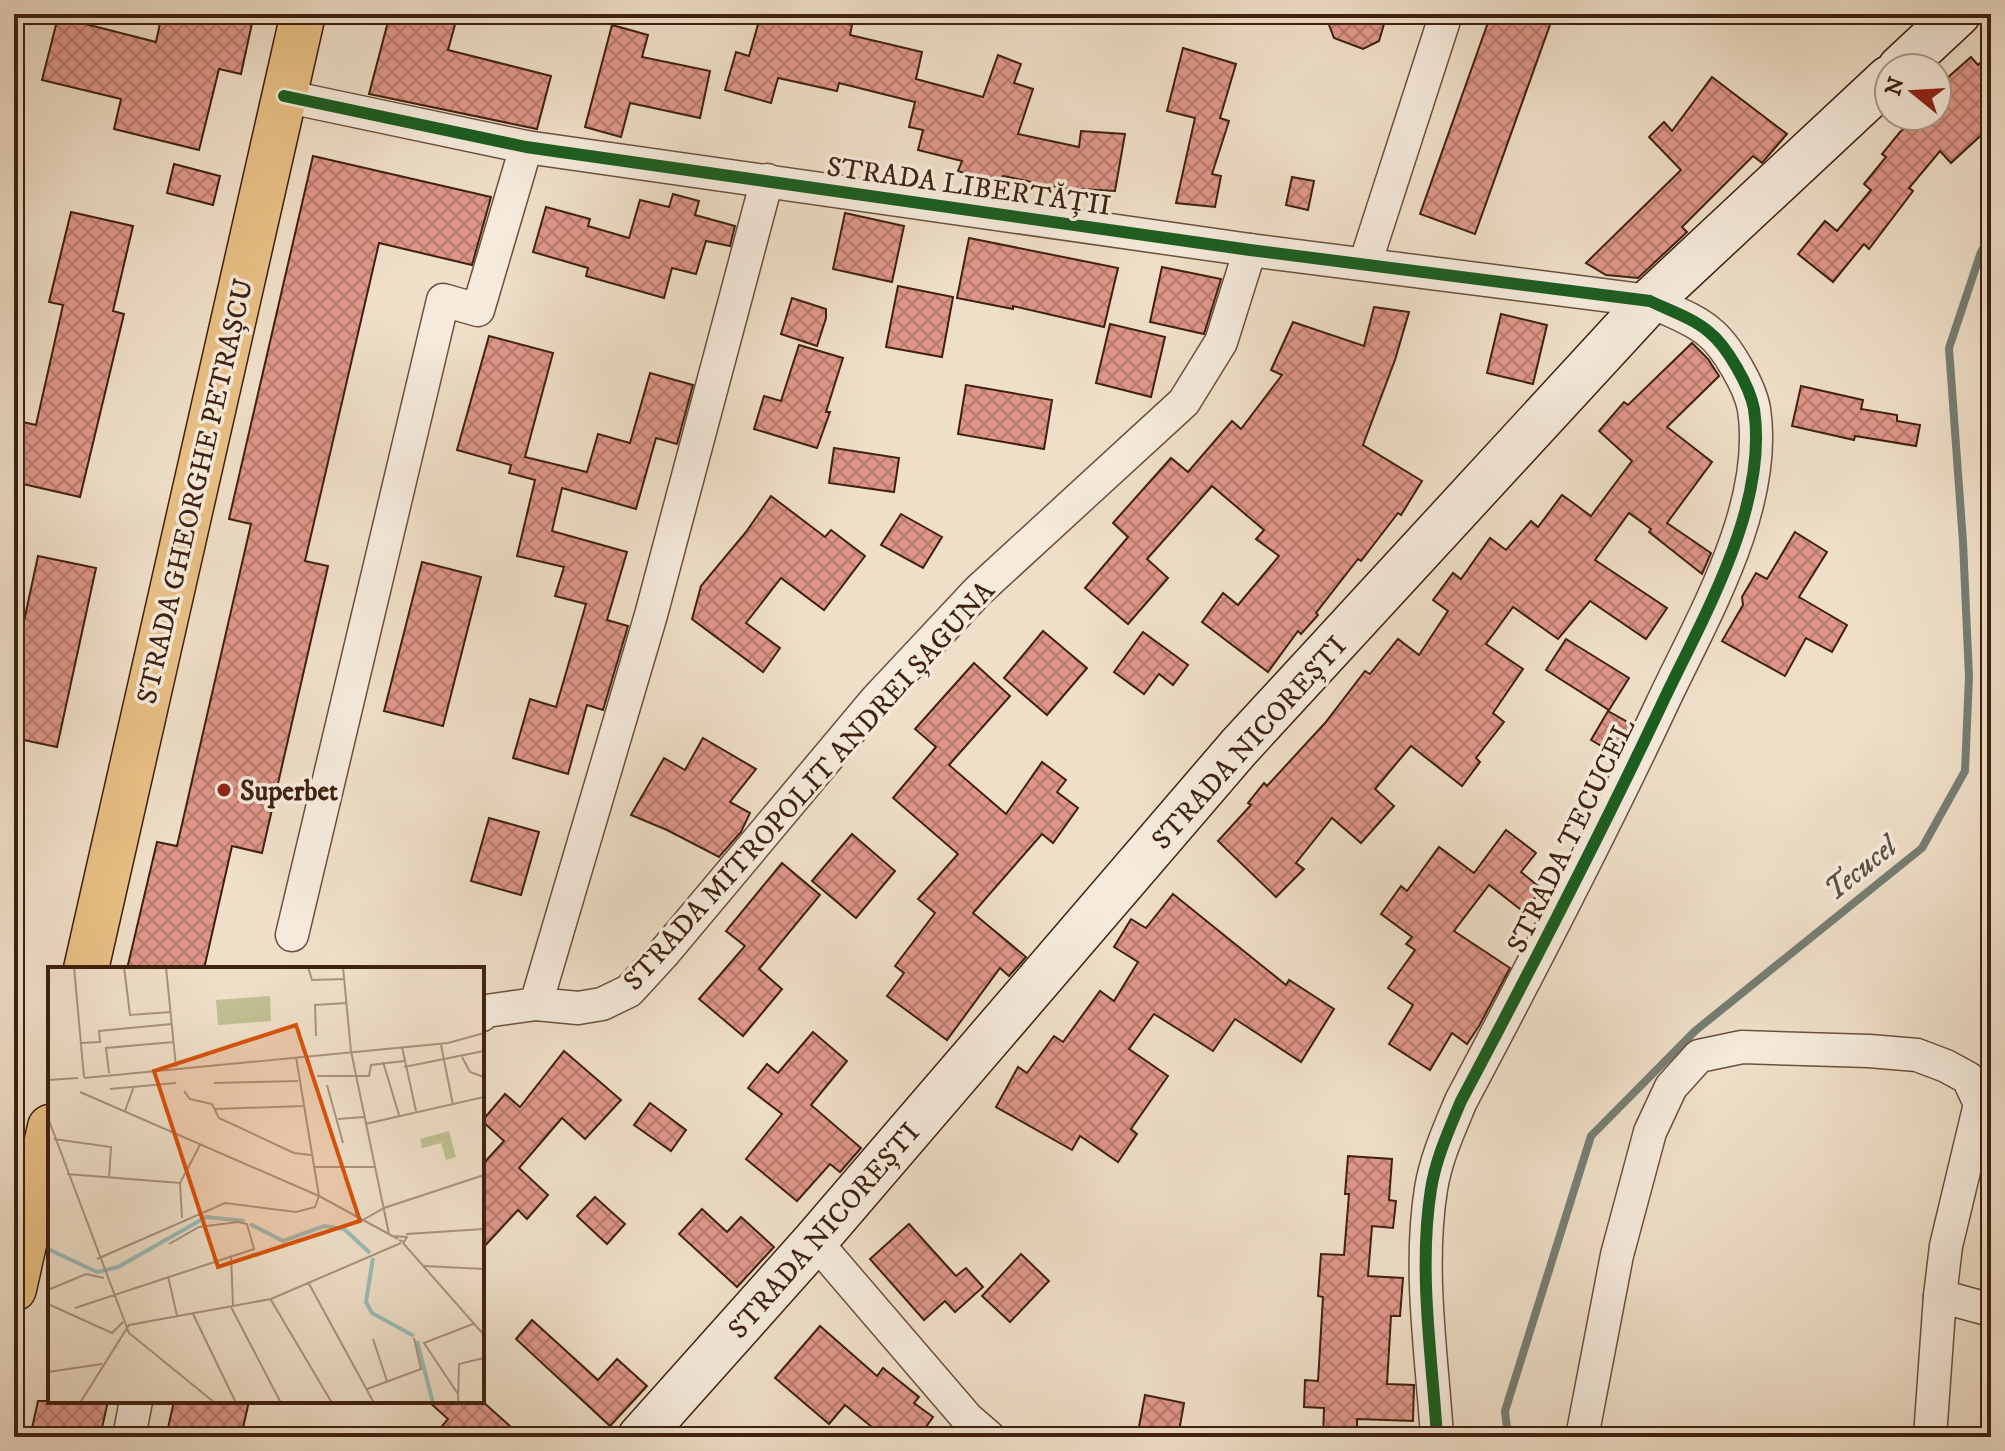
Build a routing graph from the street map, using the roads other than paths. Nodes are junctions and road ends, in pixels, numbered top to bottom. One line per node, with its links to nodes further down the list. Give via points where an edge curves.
1 (303, 14): 6 (main road, STRADA GHEORGHE PETRAȘCU)
2 (1446, 14): 10 (street)
3 (1958, 14): 4 (main road)
4 (1917, 52)
5 (1873, 93): 11 (main road, STRADA NICOREȘTI)
6 (284, 96): 7 (street, STRADA LIBERTĂȚII); 13 (main road, STRADA GHEORGHE PETRAȘCU)
7 (526, 147): 8 (street, STRADA LIBERTĂȚII); 12 (street, via 478,310 443,300)
8 (767, 180): 9 (street, STRADA LIBERTĂȚII); 14 (street, via 651,615)
9 (1250, 250): 10 (street, STRADA LIBERTĂȚII); 14 (street, STRADA MITROPOLIT ANDREI ȘAGUNA, via 1221,342 1184,402 967,602 875,701 629,991 578,1008)
10 (1365, 264): 11 (street, STRADA LIBERTĂȚII)
11 (1650, 301): 18 (main road, STRADA NICOREȘTI, via 1239,747); 26 (street, STRADA TECUCEL, via 1709,332 1742,374 1754,408 1755,461 1727,565 1613,810 1461,1101 1442,1148 1431,1189 1427,1243)
12 (292, 935)
13 (86, 967)
14 (536, 1004): 15 (street, STRADA MITROPOLIT ANDREI ȘAGUNA)
15 (484, 1013)
16 (48, 1134): 17 (main road)
17 (20, 1232): 19 (main road)
18 (815, 1241): 24 (main road, STRADA NICOREȘTI); 25 (street)
19 (14, 1289)
20 (1940, 1296): 21 (street); 27 (street, via 1946,1246 1980,1104 1968,1078 1917,1055 1869,1051 1742,1047 1699,1056 1671,1087 1650,1132 1617,1255); 28 (street)
21 (1991, 1310)
22 (136, 1403): 23 (street)
23 (129, 1437)
24 (640, 1437)
25 (989, 1437)
26 (1437, 1437)
27 (1582, 1437)
28 (1930, 1437)

